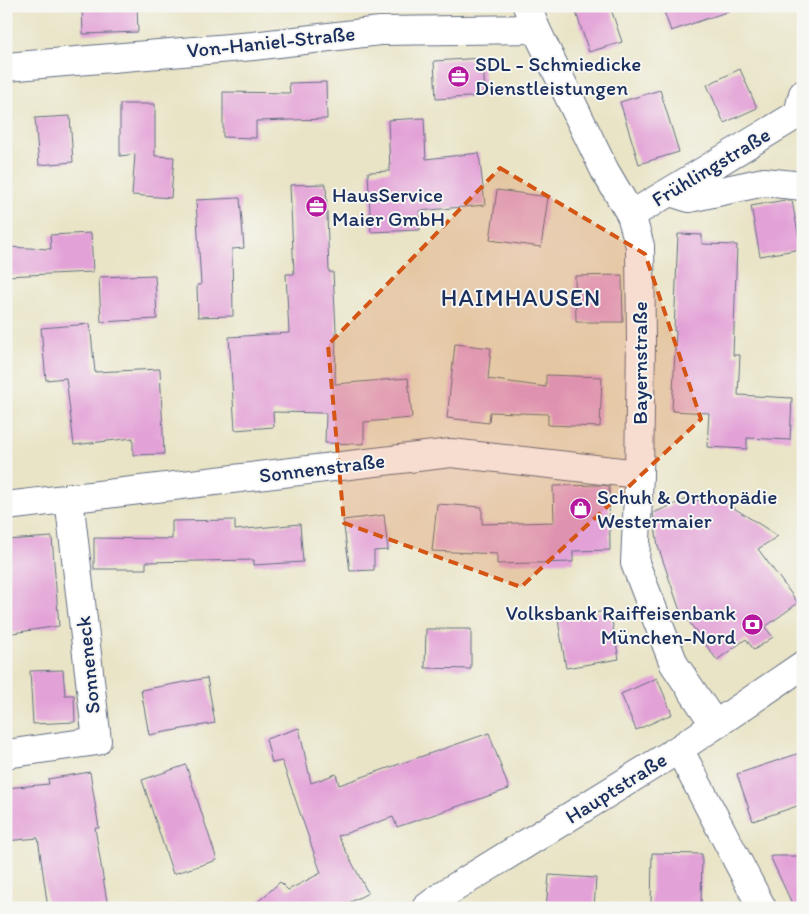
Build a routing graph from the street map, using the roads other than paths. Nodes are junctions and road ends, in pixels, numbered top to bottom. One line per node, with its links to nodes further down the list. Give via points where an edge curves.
1 (531, 18): 2 (street, Von-Haniel-Straße); 6 (street, Bayernstraße, via 605,171)
2 (6, 67)
3 (801, 104): 5 (street, Frühlingstraße)
4 (803, 186): 5 (street, via 764,182 689,198)
5 (670, 192): 6 (street, Frühlingstraße)
6 (631, 215): 7 (street, Bayernstraße, via 640,246)
7 (639, 474): 8 (street, Sonnenstraße, via 451,453); 11 (street, Bayernstraße, via 635,563 674,664)
8 (69, 498): 9 (street, Sonnenstraße); 13 (street, Sonneneck, via 96,741)
9 (6, 506)
10 (803, 665): 11 (street, Hauptstraße)
11 (715, 726): 12 (street, Hauptstraße)
12 (679, 749): 14 (street, Hauptstraße); 15 (street)
13 (6, 754)
14 (426, 908)
15 (762, 908)

